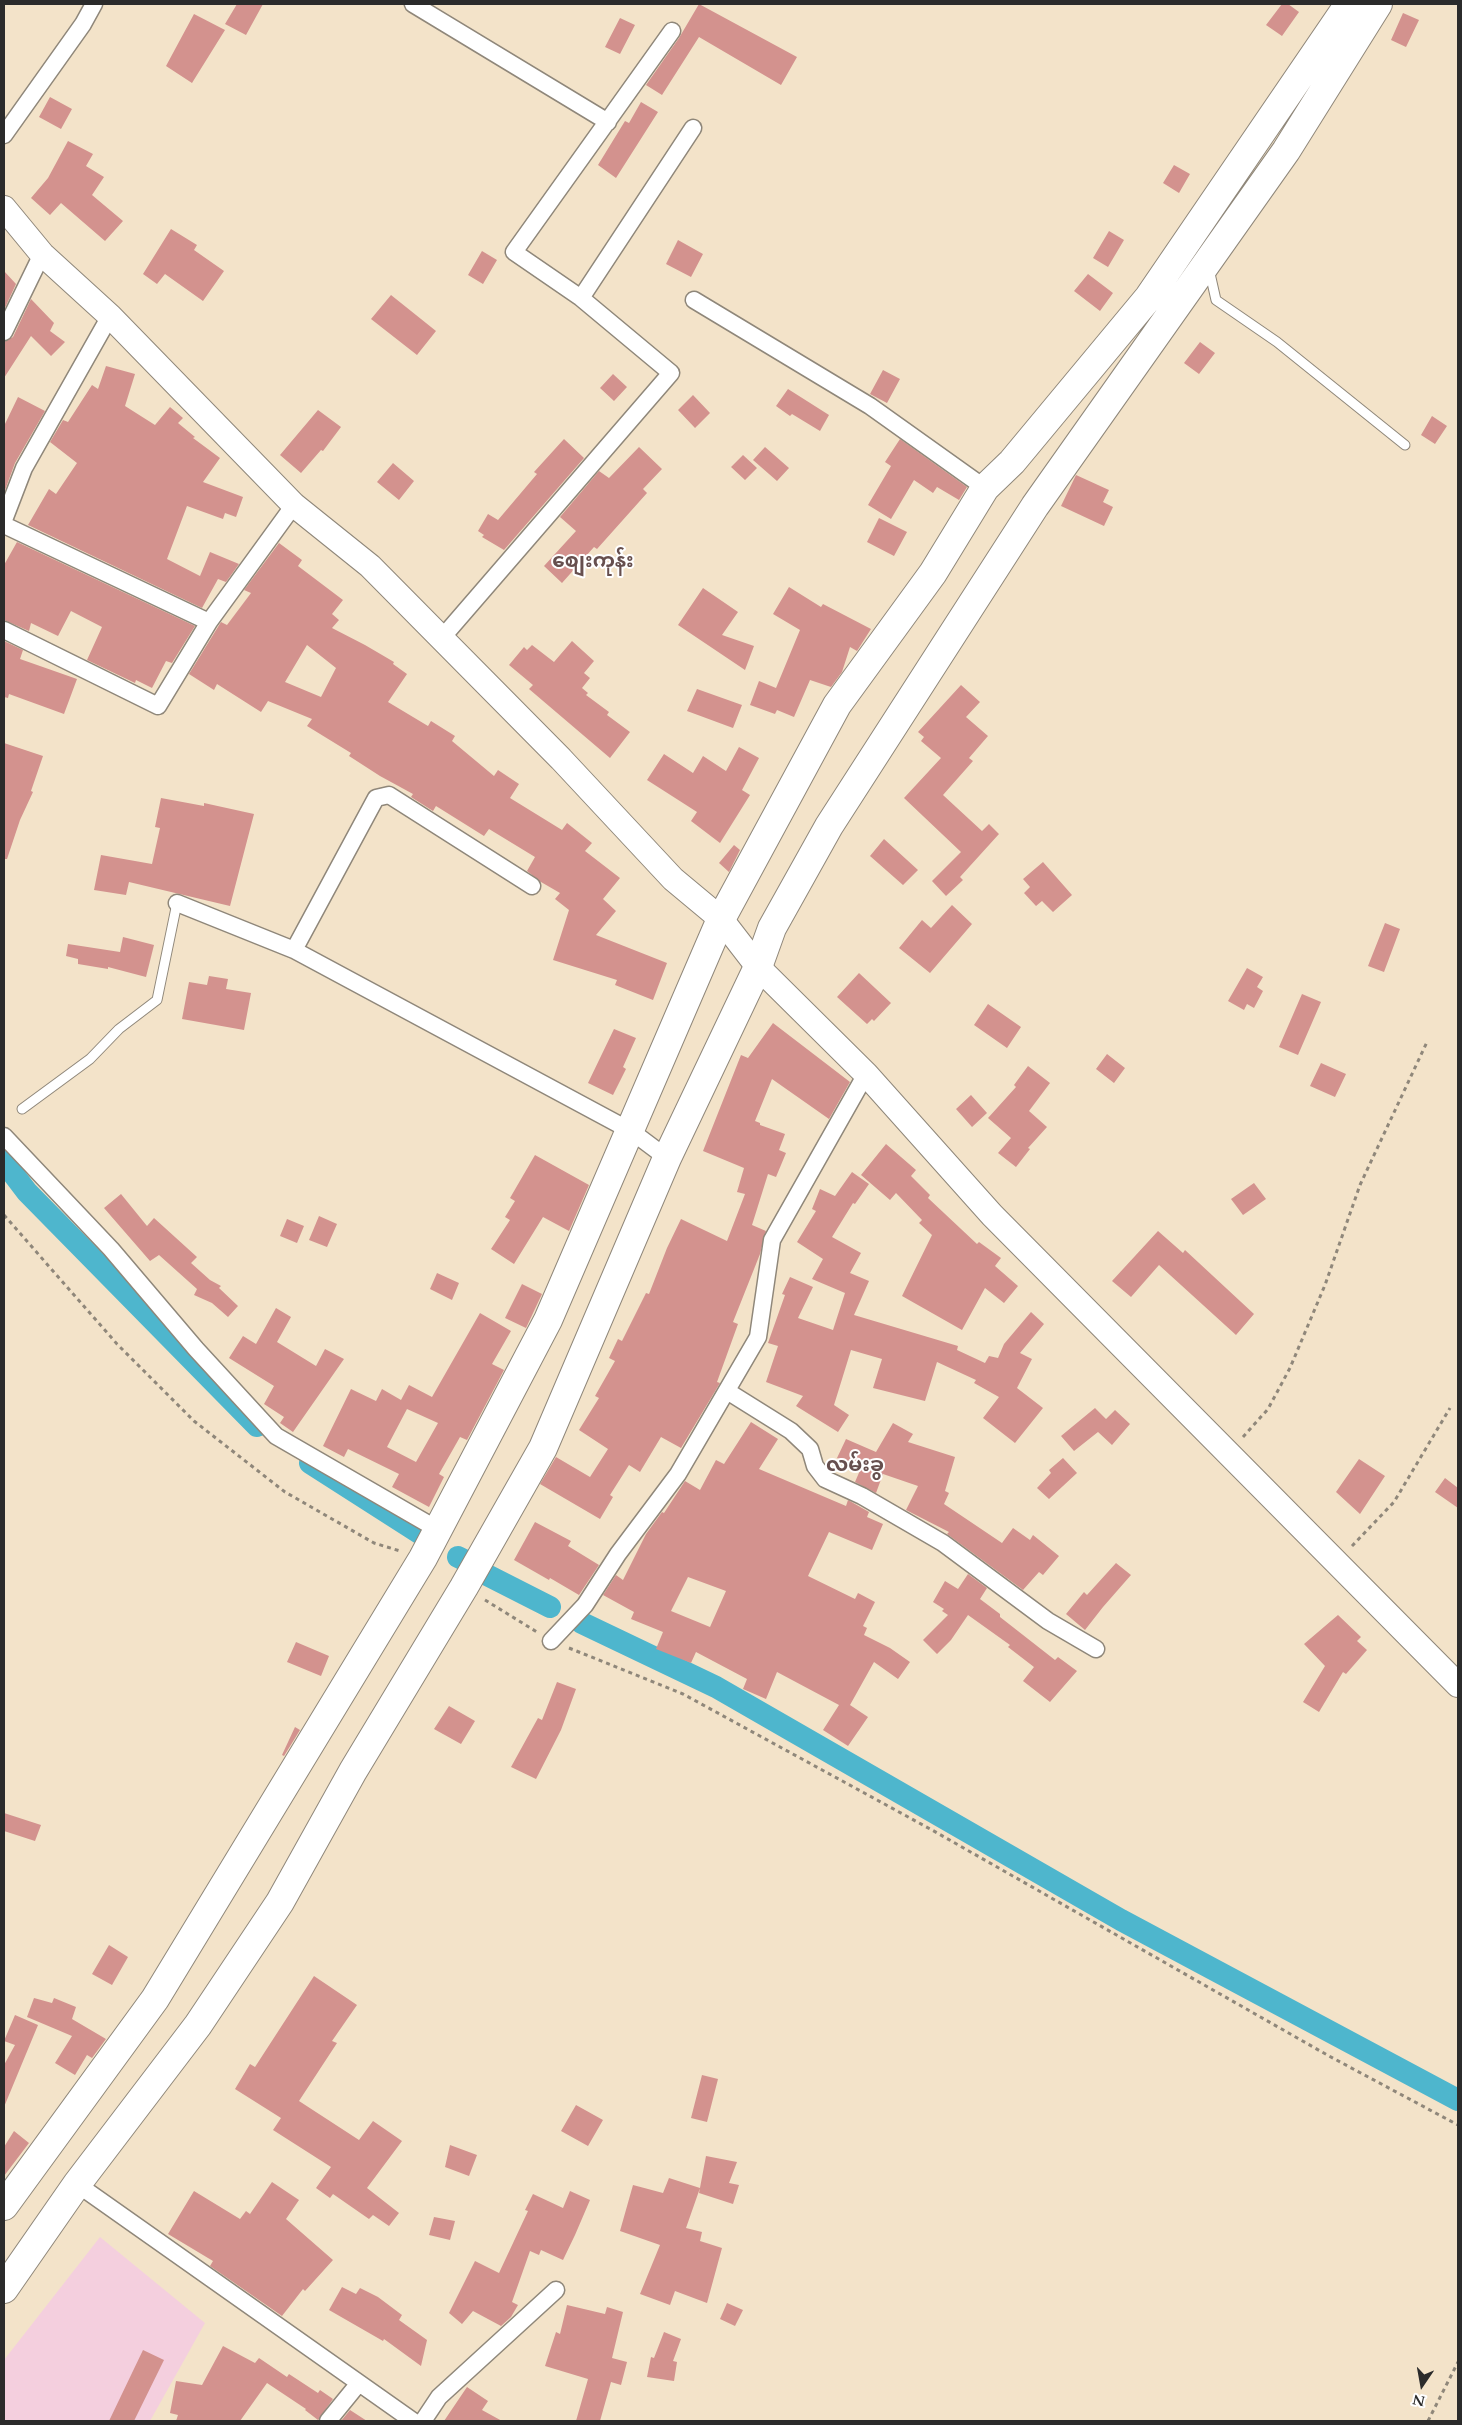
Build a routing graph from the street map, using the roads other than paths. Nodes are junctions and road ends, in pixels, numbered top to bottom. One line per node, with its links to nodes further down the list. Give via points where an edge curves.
1 (94, 4): 8 (street)
2 (413, 4): 6 (street)
3 (1349, 4): 17 (highway, via 1149,297 1012,462)
4 (1378, 4): 11 (highway, via 1286,150)
5 (672, 31): 6 (street)
6 (608, 122): 12 (street, via 514,252)
7 (693, 128): 12 (street)
8 (4, 135)
9 (4, 208): 10 (street)
10 (42, 254): 14 (street); 15 (street)
11 (1208, 261): 16 (lane, via 1216,300 1277,342); 28 (highway, via 1035,506 834,818 772,928)
12 (581, 298): 23 (street, via 671,373)
13 (694, 300): 17 (street, via 870,406)
14 (110, 316): 18 (street); 19 (street, via 24,468)
15 (4, 332)
16 (1405, 445)
17 (985, 488): 26 (highway, via 933,574 837,705)
18 (294, 505): 21 (street); 23 (street, via 370,566)
19 (4, 520)
20 (4, 525): 21 (street)
21 (209, 622): 22 (street, via 158,706)
22 (4, 630)
23 (441, 639): 26 (street, via 561,759 673,879)
24 (532, 886): 27 (street, via 389,795 376,798)
25 (177, 903): 27 (street); 30 (lane, via 157,1000 118,1029 90,1060)
26 (721, 919): 28 (street); 31 (highway)
27 (294, 950): 31 (street)
28 (758, 967): 29 (street); 33 (highway)
29 (866, 1074): 34 (street, via 772,1240 758,1337); 38 (street, via 992,1215)
30 (22, 1109)
31 (630, 1131): 33 (street); 35 (highway, via 548,1320)
32 (4, 1136): 35 (street, via 110,1249 276,1436 430,1525)
33 (667, 1158): 39 (highway, via 544,1448 464,1588 353,1771 280,1902 198,2025)
34 (727, 1391): 36 (street, via 678,1474 623,1547 586,1604); 37 (street, via 791,1431 810,1450 824,1479 862,1496 943,1543 1048,1621)
35 (442, 1521): 40 (highway, via 423,1558 155,1999)
36 (551, 1641)
37 (1096, 1649)
38 (1458, 1685)
39 (77, 2184): 41 (highway); 43 (street)
40 (4, 2206)
41 (4, 2289)
42 (556, 2290): 46 (street, via 438,2396)
43 (359, 2383): 44 (street); 45 (street)
44 (328, 2421)
45 (413, 2421)
46 (423, 2421)

